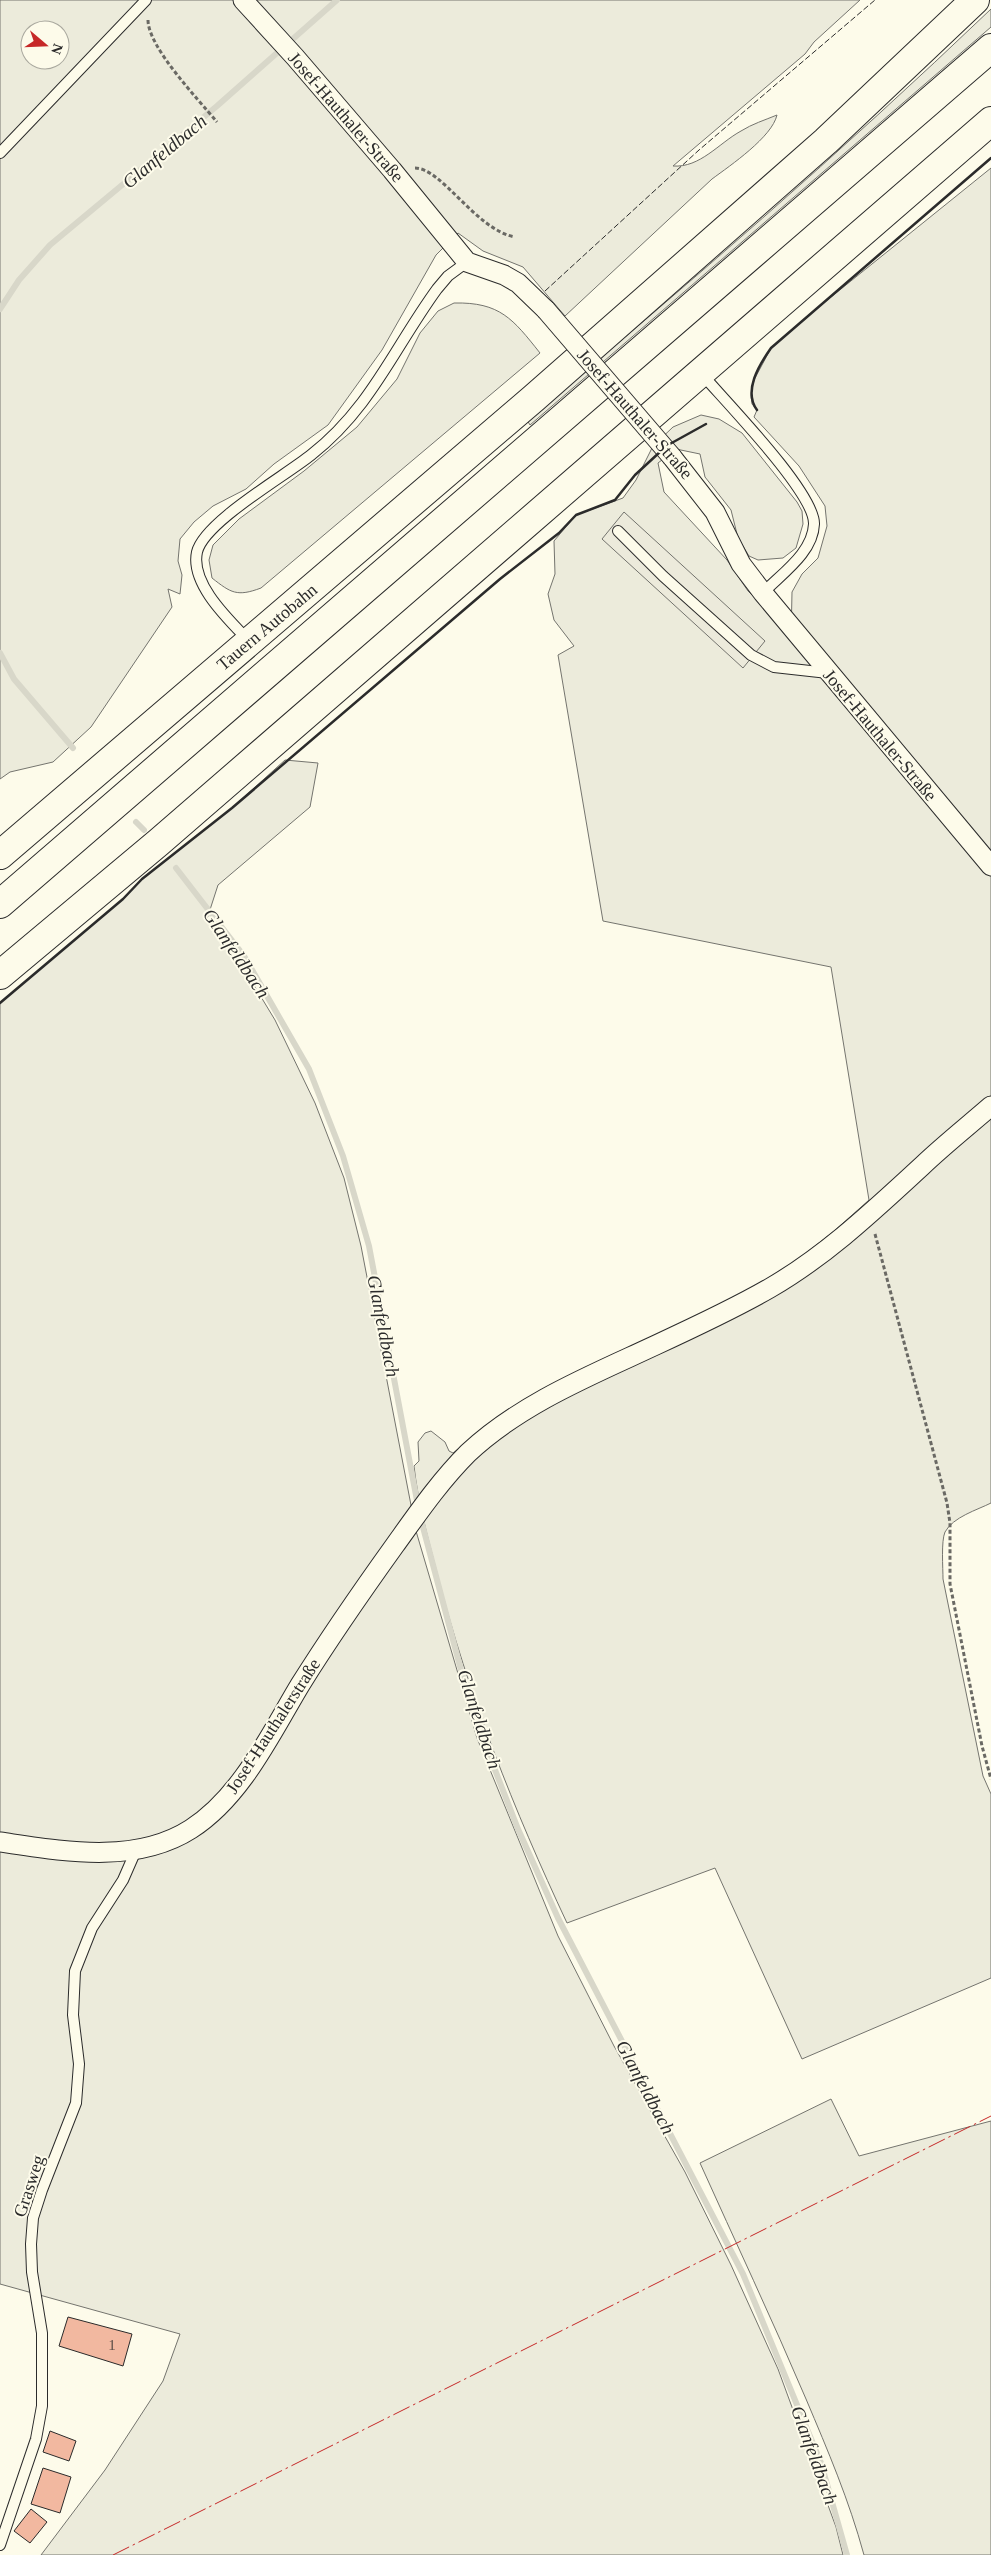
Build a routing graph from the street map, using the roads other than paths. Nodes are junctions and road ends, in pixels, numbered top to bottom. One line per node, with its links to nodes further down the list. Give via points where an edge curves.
1 (146, 0): 6 (lane)
2 (242, 0): 7 (street, Josef-Hauthaler-Straße, via 295,57)
3 (975, 0): 11 (highway, Tauern Autobahn, via 826,141 534,398)
4 (991, 48): 15 (highway)
5 (991, 121): 8 (highway)
6 (0, 153)
7 (468, 262): 10 (street, Josef-Hauthaler-Straße, bridge, via 518,283 546,310 715,512 741,564); 11 (lane, via 448,276 437,289 356,413 312,455 222,519 205,535 197,551 196,568 202,586)
8 (701, 372): 10 (lane, via 789,473 812,508 814,525 808,543 795,562); 16 (highway, via 159,842)
9 (618, 532): 12 (lane, via 752,655 774,667)
10 (763, 593): 12 (street, Josef-Hauthaler-Straße)
11 (249, 642): 13 (highway, Tauern Autobahn)
12 (828, 672): 14 (street, Josef-Hauthaler-Straße)
13 (0, 855)
14 (991, 866)
15 (0, 904)
16 (0, 975)
17 (991, 1106): 19 (street, Josef-Hauthalerstraße, via 823,1253 724,1313 582,1379 515,1417 469,1453 433,1492 331,1636 258,1754 224,1800 210,1815 179,1836)
18 (0, 1842): 19 (street, Josef-Hauthalerstraße, via 70,1853)
19 (137, 1848): 20 (lane, Grasweg, via 123,1880 92,1928 75,1971 73,2015 79,2064 76,2103 42,2190 33,2218 30,2244 42,2333 42,2406 36,2438)
20 (0, 2545)

